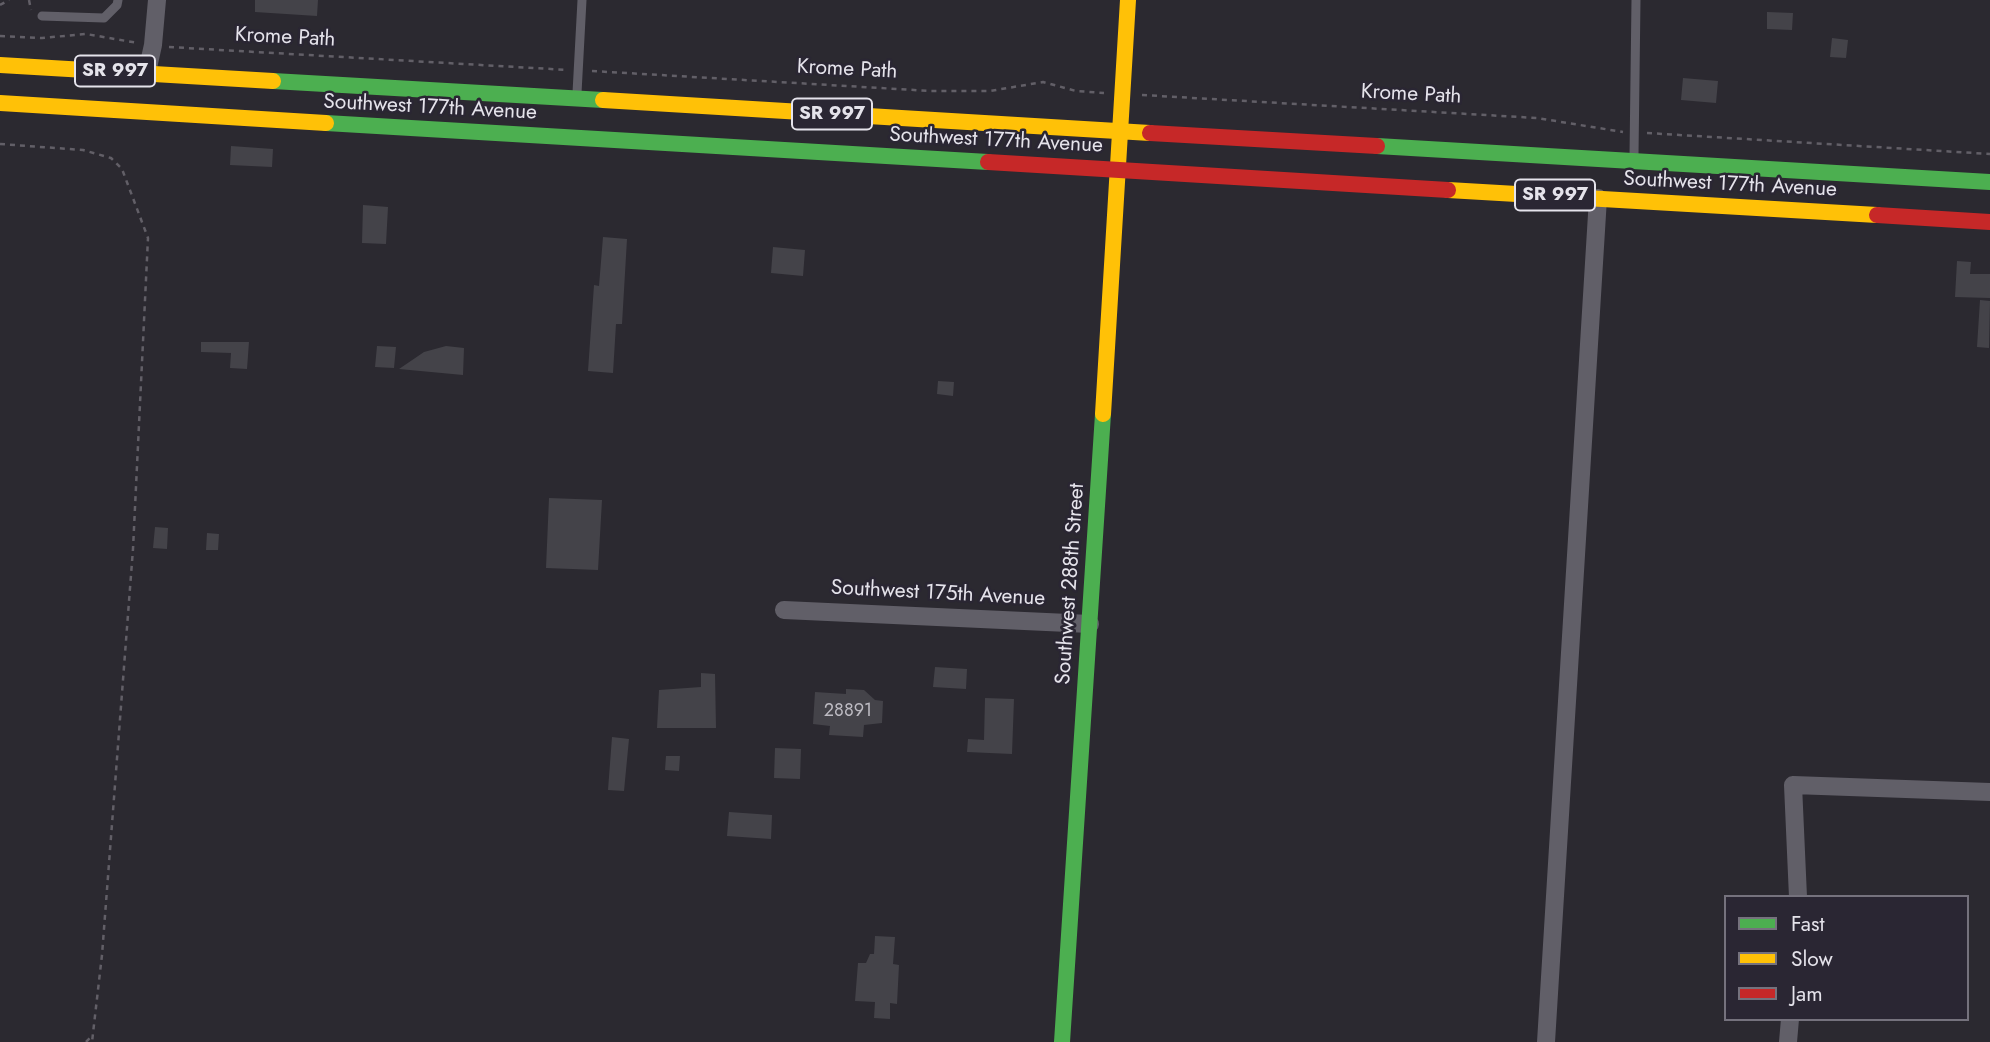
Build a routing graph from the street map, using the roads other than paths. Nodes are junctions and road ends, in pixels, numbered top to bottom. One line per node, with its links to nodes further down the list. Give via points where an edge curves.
1 (118, 0): 6 (lane, via 104,18)
2 (157, 0): 8 (street)
3 (582, 0): 10 (lane)
4 (1128, 0): 14 (main road, Southwest 288th Street)
5 (1636, 0): 15 (lane)
6 (41, 16)
7 (0, 65): 8 (main road, Southwest 177th Avenue / SR 997)
8 (147, 72): 9 (main road, Southwest 177th Avenue / SR 997); 12 (main road)
9 (230, 78): 10 (main road, Southwest 177th Avenue / SR 997); 13 (main road, via 186,94)
10 (577, 98): 14 (main road, Southwest 177th Avenue / SR 997)
11 (0, 103): 12 (main road, Southwest 177th Avenue / SR 997)
12 (97, 109): 13 (main road, Southwest 177th Avenue / SR 997)
13 (155, 114): 16 (main road, Southwest 177th Avenue / SR 997)
14 (1121, 130): 15 (main road, Southwest 177th Avenue / SR 997); 16 (main road, Southwest 288th Street)
15 (1634, 161): 17 (main road, Southwest 177th Avenue / SR 997)
16 (1120, 169): 18 (main road, Southwest 177th Avenue / SR 997); 21 (main road, Southwest 288th Street)
17 (1990, 182)
18 (1598, 198): 19 (main road, Southwest 177th Avenue / SR 997); 26 (street)
19 (1990, 222)
20 (784, 610): 21 (street, Southwest 175th Avenue)
21 (1090, 624): 25 (main road, Southwest 288th Street)
22 (1990, 792): 23 (street, via 1793,785)
23 (1798, 895)
24 (1790, 1021): 27 (street)
25 (1062, 1042)
26 (1546, 1042)
27 (1788, 1042)

